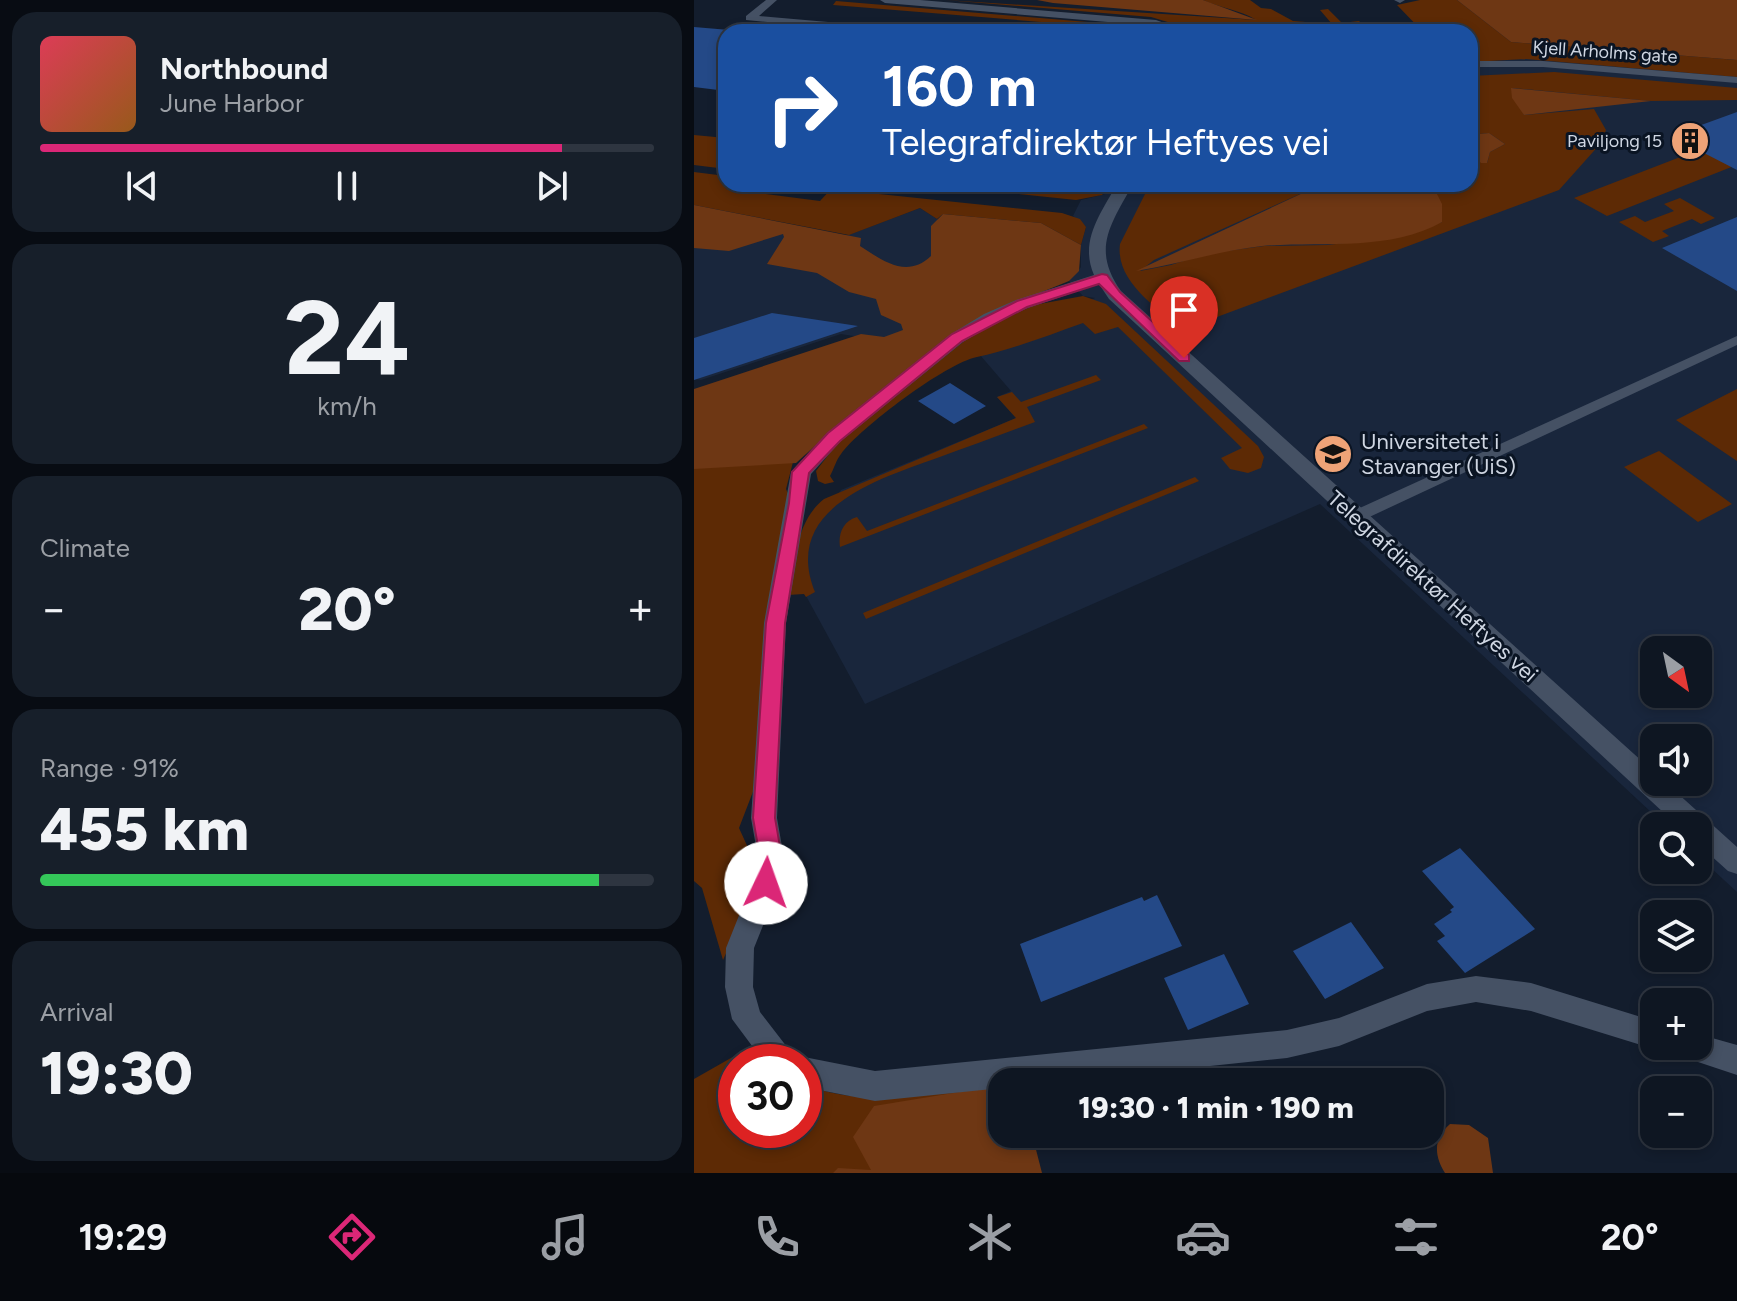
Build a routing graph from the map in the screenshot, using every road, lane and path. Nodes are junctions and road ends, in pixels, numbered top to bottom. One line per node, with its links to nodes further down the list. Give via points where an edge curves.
1 (772, 0): 3 (lane, via 750,18)
2 (885, 0): 4 (lane)
3 (817, 24)
4 (1159, 24)
5 (1478, 64): 6 (lane, Kjell Arholms gate, via 1537,63)
6 (1737, 80)
7 (1121, 192): 8 (street, via 1097,240 1095,262)
8 (1102, 278): 10 (street, Telegrafdirektør Heftyes vei); 15 (street, via 1022,304 957,338 834,437 801,472 775,623 764,818 771,858 740,948 739,987 747,1019)
9 (1737, 340): 10 (lane)
10 (1357, 516): 11 (street, Telegrafdirektør Heftyes vei)
11 (1681, 812)
12 (1712, 840): 13 (street, Telegrafdirektør Heftyes vei)
13 (1737, 863)
14 (1640, 1031): 18 (street, via 1531,997 1476,989 1427,998 1339,1032 1287,1044 875,1086)
15 (768, 1044)
16 (1712, 1052): 17 (street)
17 (1737, 1060)
18 (822, 1076)

